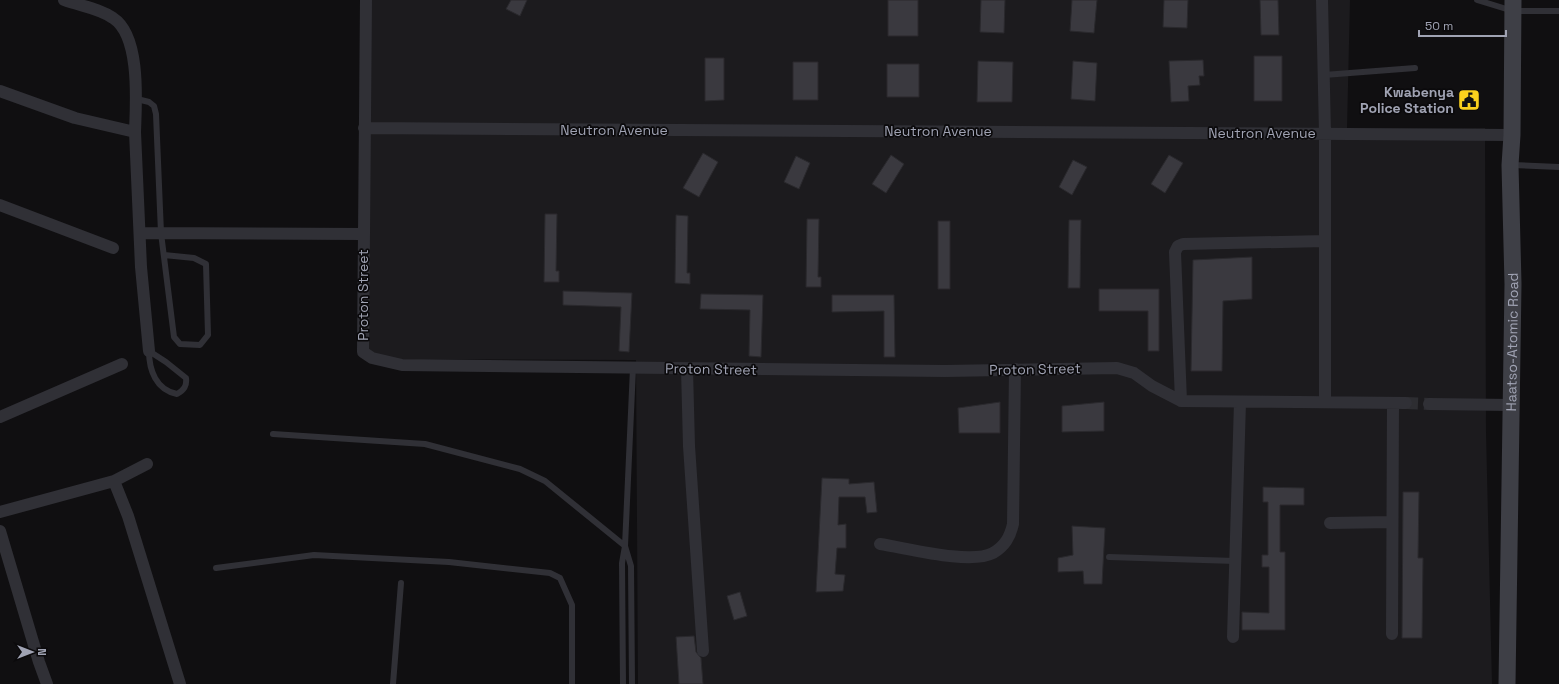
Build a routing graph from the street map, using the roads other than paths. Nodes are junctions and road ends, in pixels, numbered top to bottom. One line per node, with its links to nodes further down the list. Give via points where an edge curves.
1 (64, 0): 10 (street, via 114,18 124,28 131,43)
2 (366, 0): 11 (street, Proton Street)
3 (1322, 0): 8 (street)
4 (1477, 0): 5 (lane)
5 (1513, 5): 6 (lane); 14 (main road, Haatso-Atomic Road)
6 (1559, 11)
7 (1415, 68): 8 (lane)
8 (1324, 74): 13 (street)
9 (0, 91): 12 (street, via 75,118)
10 (136, 99): 12 (street); 19 (lane, via 149,102 154,106 156,114)
11 (364, 128): 13 (street, Neutron Avenue); 20 (street, Proton Street)
12 (135, 132): 18 (street)
13 (1325, 133): 14 (street, Neutron Avenue); 21 (street)
14 (1512, 135): 15 (main road, Haatso-Atomic Road)
15 (1510, 165): 16 (lane); 35 (main road, Haatso-Atomic Road, via 1513,284)
16 (1559, 167)
17 (0, 206): 22 (street)
18 (140, 233): 19 (street); 24 (street)
19 (162, 233): 20 (street); 23 (lane)
20 (364, 234): 26 (street, Proton Street, via 363,352 372,358 402,365)
21 (1325, 241): 29 (street, via 1178,246 1175,252); 31 (street)
22 (113, 248)
23 (164, 255): 23 (lane, via 174,337 180,344 200,345 208,335 206,264 194,258)
24 (149, 351): 24 (lane, via 153,375 160,386 177,394 186,383 186,378)
25 (122, 364): 36 (street)
26 (632, 368): 27 (street, Proton Street); 45 (lane)
27 (687, 369): 28 (street, Proton Street); 56 (street, via 689,446)
28 (1015, 369): 29 (street, Proton Street, via 1117,368 1134,373); 44 (street, via 1014,524 1007,542 992,553 975,556 954,556)
29 (1181, 401): 30 (street, Proton Street)
30 (1240, 402): 31 (street, Proton Street); 47 (street)
31 (1325, 402): 32 (street, Proton Street)
32 (1393, 403): 33 (street, Proton Street); 41 (street)
33 (1406, 403)
34 (1429, 404): 35 (street)
35 (1512, 405): 63 (main road, Haatso-Atomic Road)
36 (0, 417)
37 (272, 434): 45 (lane, via 426,444 520,469 545,481)
38 (148, 464): 39 (street)
39 (114, 481): 40 (street); 58 (street, via 128,516)
40 (0, 512)
41 (1392, 522): 42 (street); 52 (street)
42 (1330, 523)
43 (0, 531): 57 (street)
44 (880, 544)
45 (625, 546): 50 (lane); 51 (lane, via 631,566)
46 (1109, 557): 47 (lane)
47 (1235, 561): 53 (street)
48 (216, 568): 60 (lane, via 314,555 449,562 550,573 560,578 572,606)
49 (401, 583): 59 (lane)
50 (621, 597): 51 (lane); 54 (lane)
51 (630, 597): 55 (lane)
52 (1392, 634)
53 (1233, 637)
54 (623, 649): 55 (lane); 61 (lane)
55 (632, 649): 62 (lane)
56 (703, 652)
57 (47, 684)
58 (180, 684)
59 (393, 684)
60 (572, 684)
61 (623, 684)
62 (632, 684)
63 (1507, 684)

